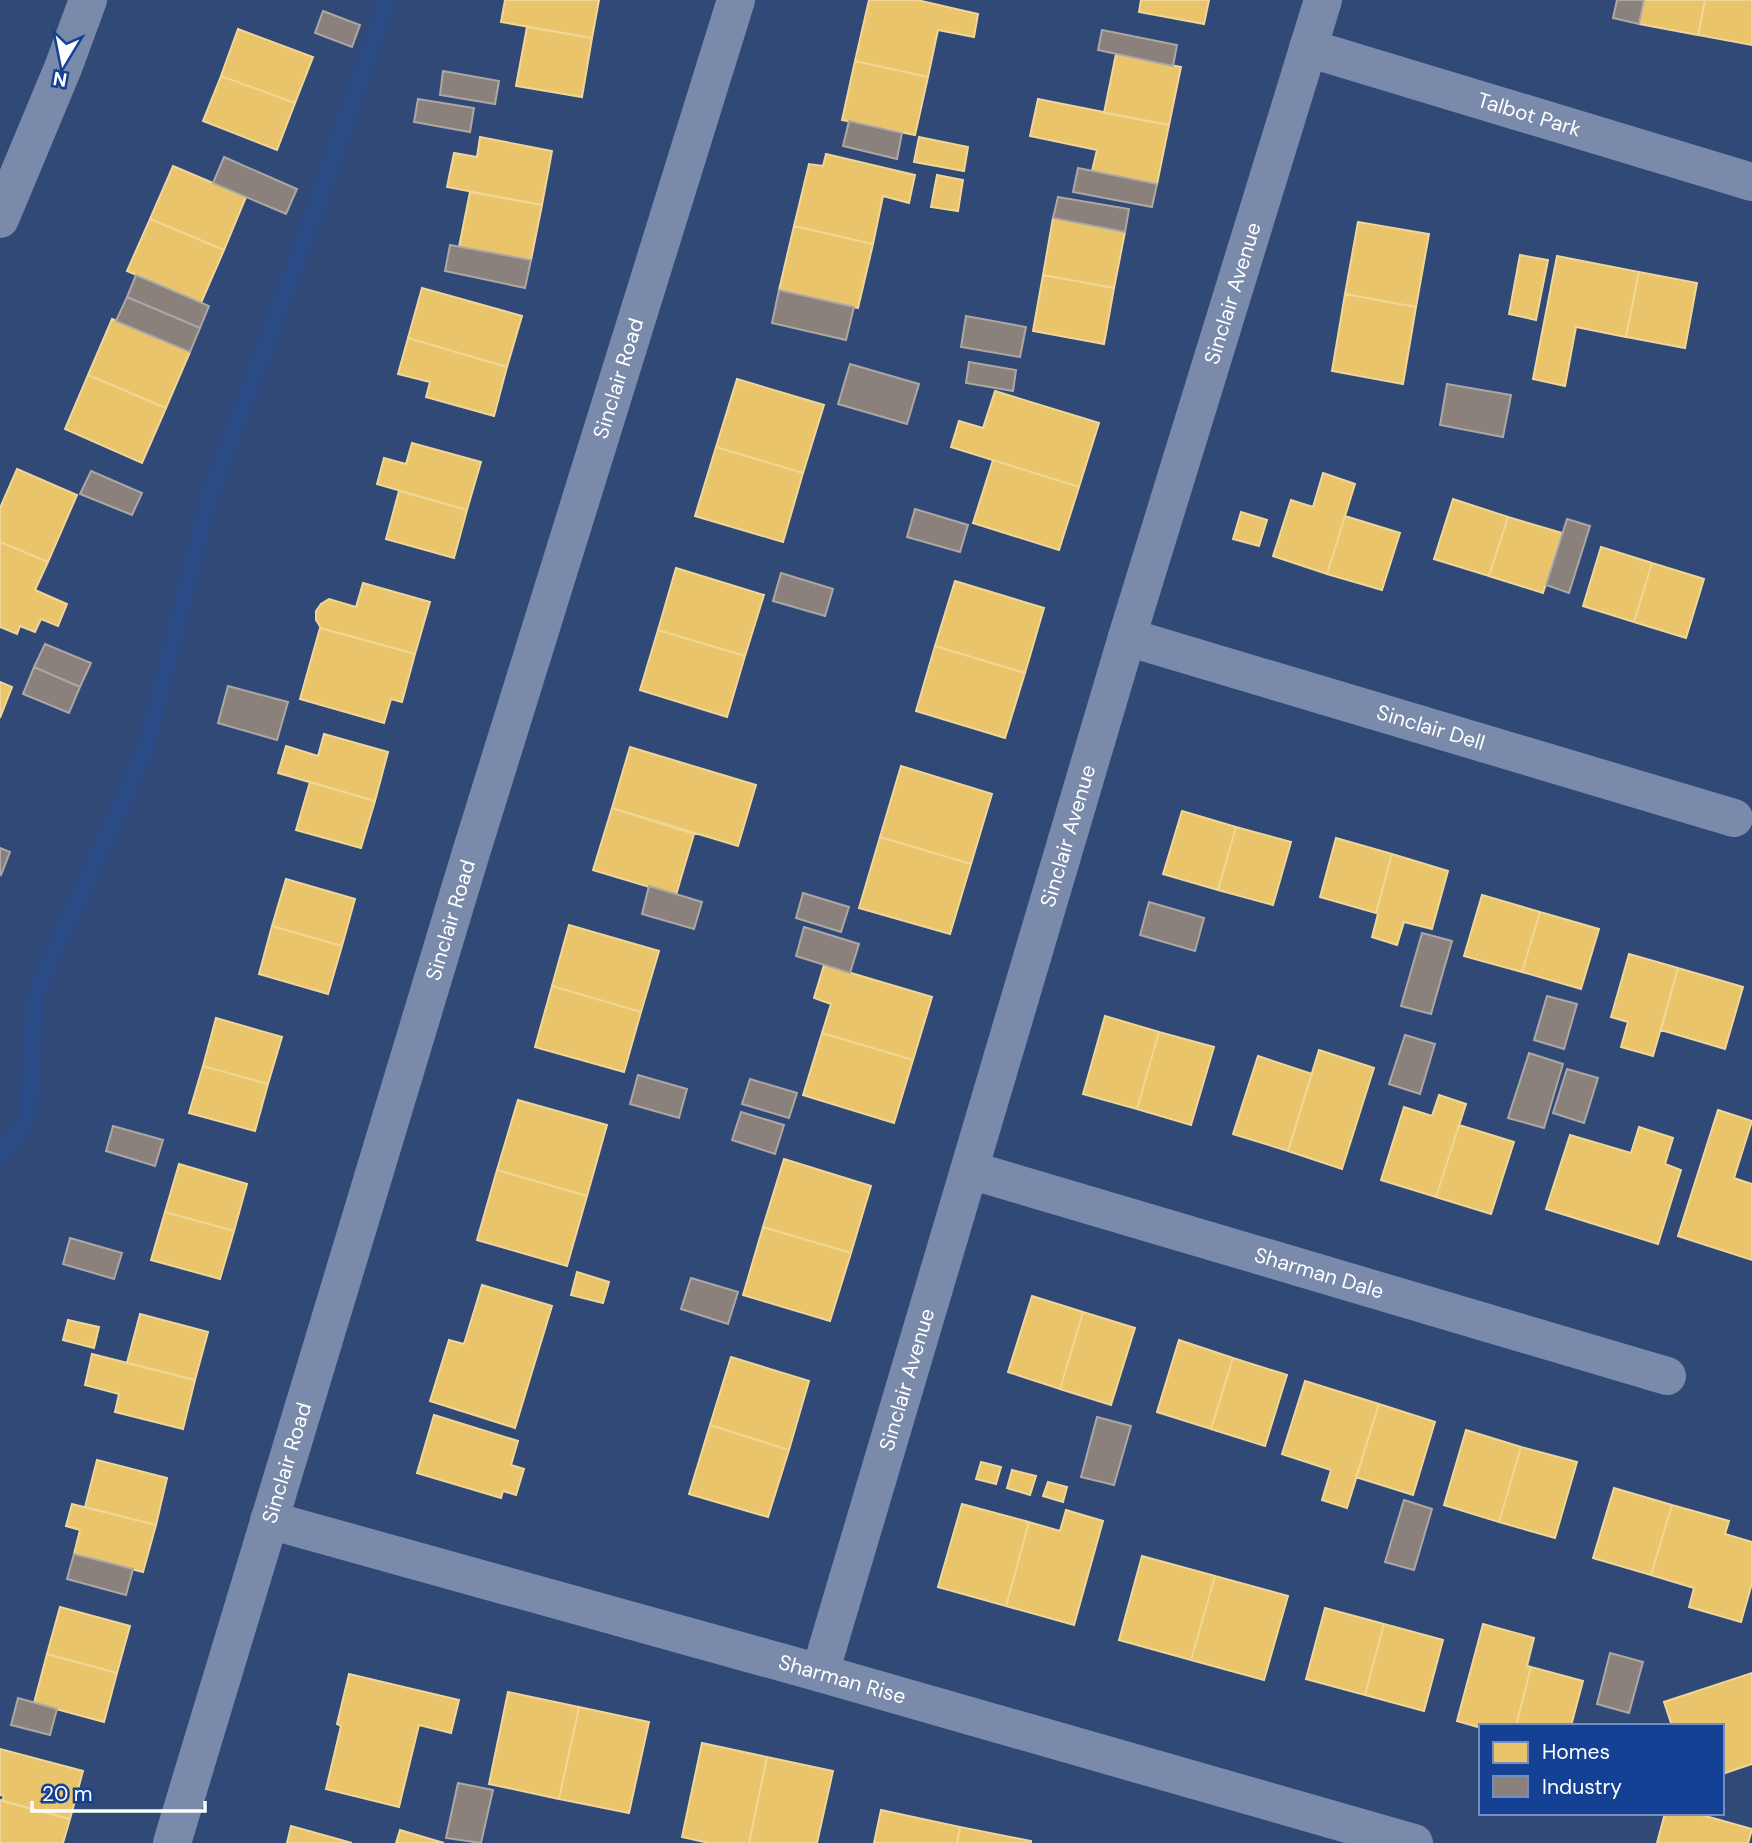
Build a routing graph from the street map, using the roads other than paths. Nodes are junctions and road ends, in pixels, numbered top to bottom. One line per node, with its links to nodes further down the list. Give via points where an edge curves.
1 (88, 0): 6 (street)
2 (736, 0): 11 (street, Sinclair Road)
3 (1323, 0): 4 (street, Sinclair Avenue)
4 (1308, 48): 5 (street, Talbot Park); 7 (street, Sinclair Avenue)
5 (1752, 182)
6 (0, 219)
7 (1128, 637): 8 (street, Sinclair Dell); 9 (street, Sinclair Avenue)
8 (1734, 818)
9 (970, 1170): 10 (street, Sharman Dale); 12 (street, Sinclair Avenue)
10 (1667, 1376)
11 (270, 1520): 12 (street, Sharman Rise); 13 (street, Sinclair Road)
12 (820, 1673): 14 (street, Sharman Rise)
13 (172, 1843)
14 (1414, 1843)

